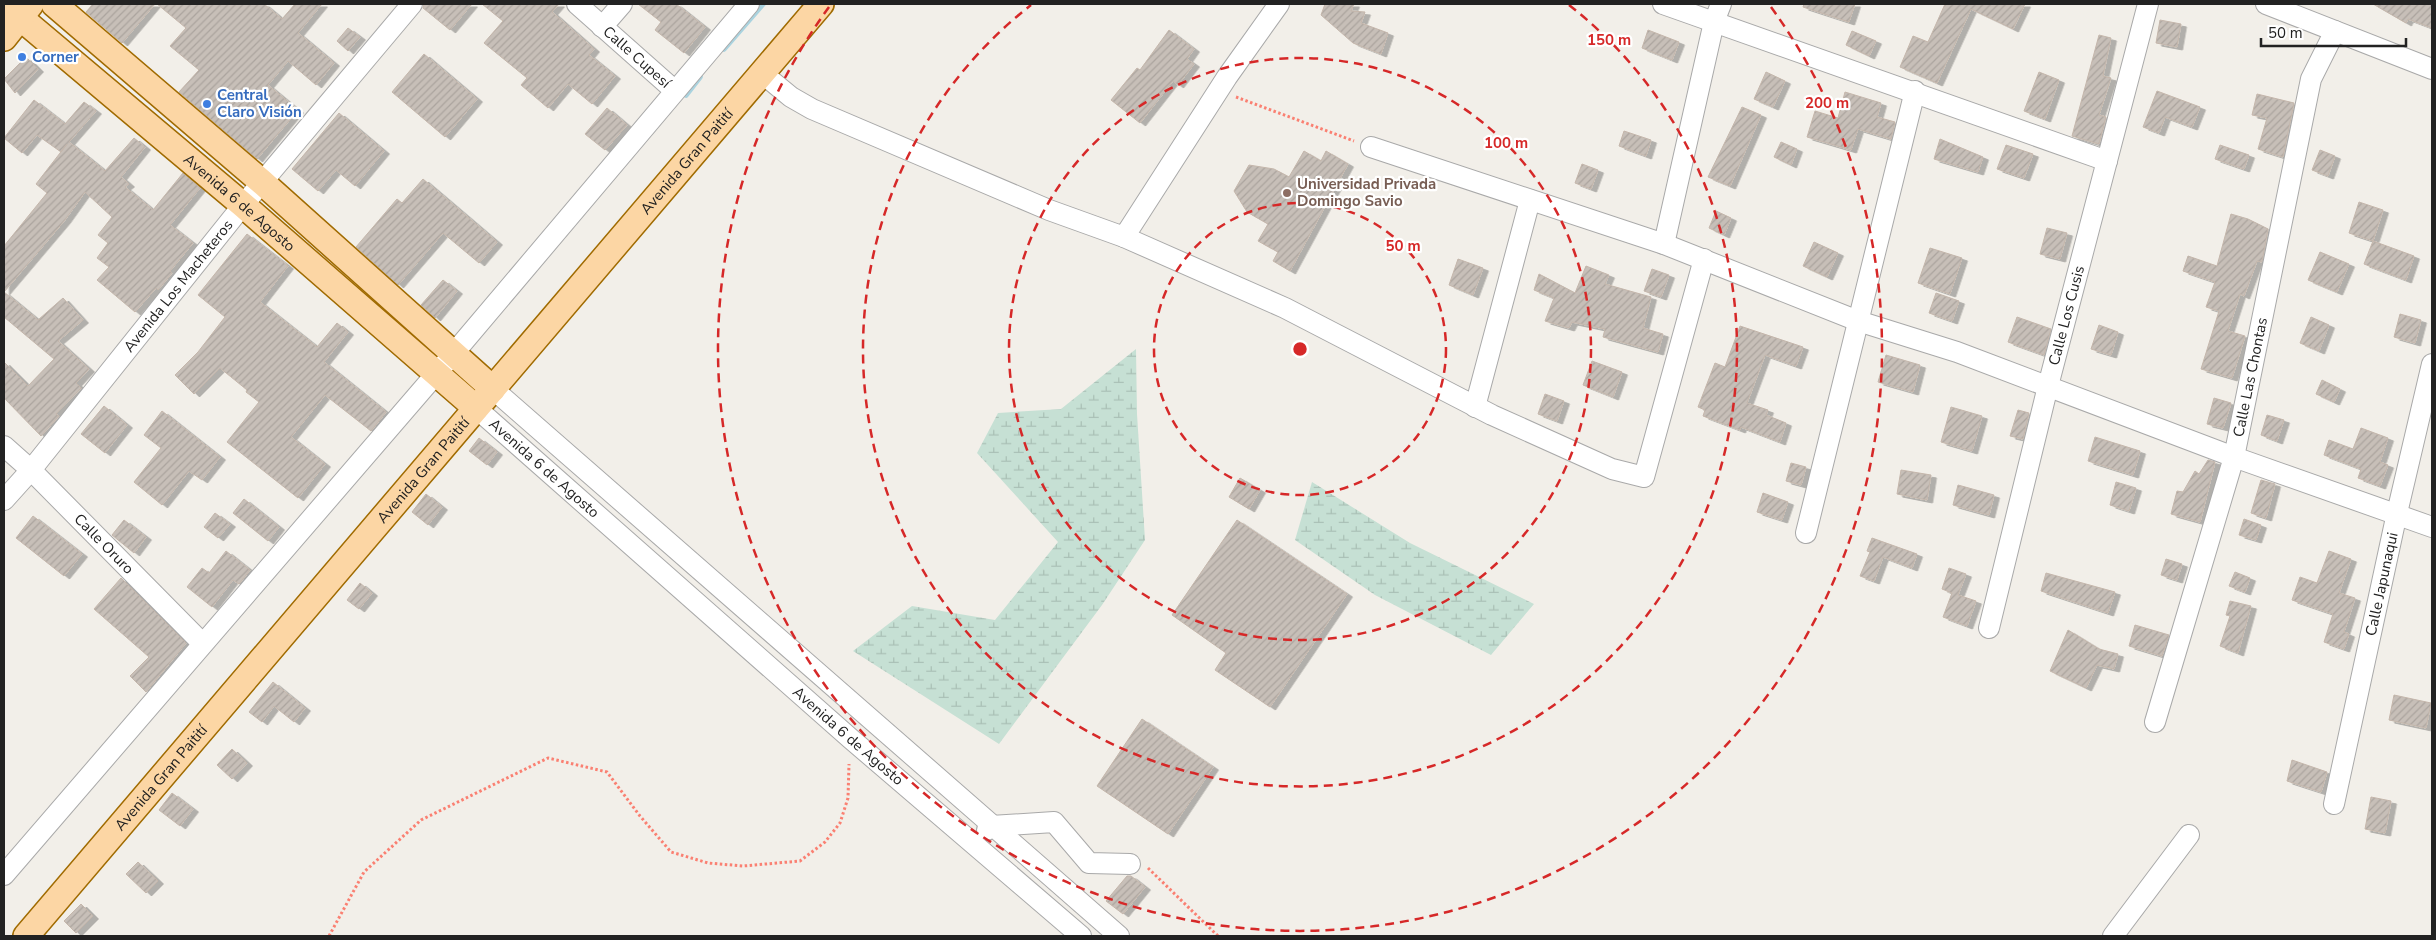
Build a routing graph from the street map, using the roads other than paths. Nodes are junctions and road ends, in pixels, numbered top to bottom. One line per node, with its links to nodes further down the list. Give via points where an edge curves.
1 (54, 4): 22 (main road, Avenida 6 de Agosto)
2 (412, 4): 22 (street, Avenida Los Macheteros)
3 (577, 4): 13 (street, Calle Cupesí)
4 (622, 4): 13 (street)
5 (748, 4): 18 (street)
6 (822, 4): 17 (main road, Avenida Gran Paitití)
7 (1279, 4): 25 (street)
8 (1663, 4): 12 (street)
9 (2148, 4): 21 (street, Calle Los Cusis)
10 (2266, 4): 14 (street)
11 (18, 9): 15 (main road); 24 (main road, Avenida 6 de Agosto)
12 (1718, 13): 19 (street); 26 (street)
13 (602, 27): 18 (street, Calle Cupesí)
14 (2334, 32): 16 (street); 37 (street, Calle Las Chontas, via 2311,79)
15 (4, 38)
16 (2432, 69)
17 (763, 74): 25 (street, via 790,97 812,109 1049,210); 33 (main road, Avenida Gran Paitití)
18 (674, 90): 29 (street)
19 (1915, 91): 21 (street); 28 (street)
20 (1371, 147): 23 (street)
21 (2107, 160): 32 (street, Calle Los Cusis)
22 (264, 182): 24 (street, Avenida Los Macheteros); 29 (main road, Avenida 6 de Agosto)
23 (1530, 200): 26 (street); 34 (street)
24 (243, 204): 31 (main road, Avenida 6 de Agosto); 38 (street, Avenida Los Macheteros)
25 (1124, 237): 34 (street, via 1285,308)
26 (1664, 244): 27 (street)
27 (1704, 259): 28 (street); 34 (street, via 1644,477 1612,469)
28 (1858, 321): 32 (street, via 1957,352); 42 (street)
29 (454, 353): 31 (street); 33 (main road, Avenida 6 de Agosto)
30 (2432, 364): 40 (street, Calle Japunaqui)
31 (435, 372): 35 (main road, Avenida 6 de Agosto); 46 (street)
32 (2048, 386): 37 (street); 45 (street, Calle Los Cusis)
33 (493, 389): 35 (main road, Avenida Gran Paitití); 43 (street, Avenida 6 de Agosto)
34 (1475, 407)
35 (476, 408): 44 (street, Avenida 6 de Agosto); 55 (main road, Avenida Gran Paitití)
36 (4, 446): 38 (street, Calle Oruro)
37 (2234, 457): 40 (street); 47 (street, Calle Las Chontas)
38 (31, 470): 39 (street, Avenida Los Macheteros); 46 (street, Calle Oruro)
39 (4, 500)
40 (2397, 513): 41 (street); 48 (street, Calle Japunaqui)
41 (2432, 528)
42 (1806, 533)
43 (674, 548): 44 (street); 49 (street, Avenida 6 de Agosto)
44 (656, 567): 51 (street, Avenida 6 de Agosto)
45 (1990, 628)
46 (202, 642): 53 (street)
47 (2155, 722)
48 (2334, 804)
49 (991, 826): 51 (street); 52 (street, via 1054,822 1089,863); 54 (street, Avenida 6 de Agosto)
50 (2189, 835): 57 (street)
51 (972, 843): 56 (street, Avenida 6 de Agosto)
52 (1130, 864)
53 (4, 875)
54 (1108, 933)
55 (26, 936)
56 (1081, 936)
57 (2113, 936)

